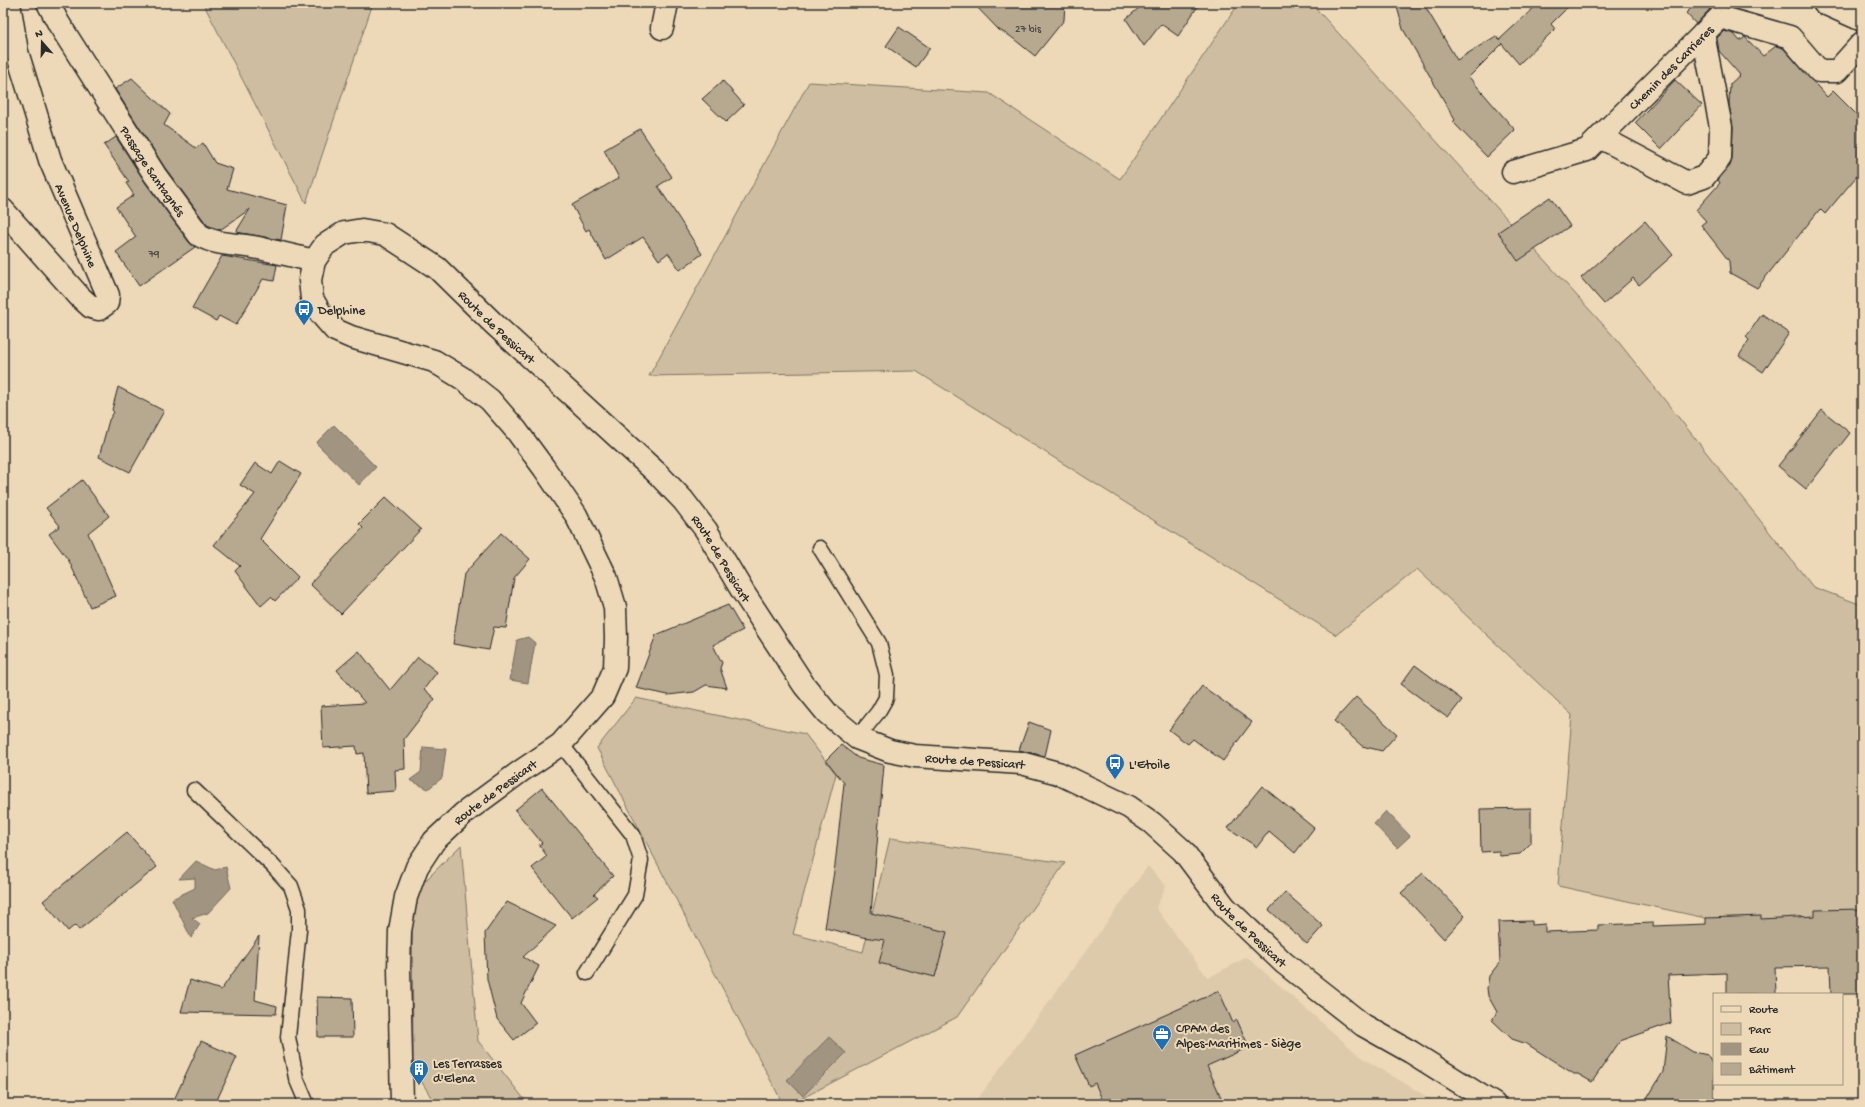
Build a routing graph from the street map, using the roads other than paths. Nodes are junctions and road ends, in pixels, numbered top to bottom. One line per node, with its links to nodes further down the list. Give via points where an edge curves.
1 (9, 3): 11 (street, Avenue Delphine, via 17,52 50,160 108,295 107,303 99,308 91,306 79,296)
2 (48, 3): 12 (street, Passage Santagnés, via 155,175 199,235 206,240 219,243 252,247)
3 (667, 3): 6 (street)
4 (1824, 3): 5 (street)
5 (1862, 20)
6 (662, 28)
7 (1702, 34): 8 (street, Chemin des Carrieres, via 1720,17 1790,37 1819,71 1837,71); 9 (street, Chemin des Carrieres); 9 (street, via 1721,127 1720,158 1704,177 1687,183)
8 (1862, 43)
9 (1600, 137): 10 (street, Chemin des Carrieres, via 1587,150)
10 (1513, 172)
11 (3, 210)
12 (314, 261): 14 (street, Route de Pessicart, via 325,245 344,233 362,230 385,234 437,268 683,500 706,530 804,685 827,713); 15 (street, Route de Pessicart, via 310,280 312,299 335,330 434,361 490,400 516,430 576,515 606,577 615,607 615,668 603,696)
13 (820, 548): 14 (lane, via 879,643 888,675 886,698)
14 (857, 738): 20 (street, Route de Pessicart, via 890,751 915,756 1021,763 1058,773 1129,807 1152,823 1183,851 1225,907 1284,963 1363,1025)
15 (561, 744): 17 (lane, via 634,835 640,860 635,895); 19 (street, Route de Pessicart, via 464,813 434,841 417,867 406,897 400,931)
16 (194, 790): 18 (lane, via 291,886 299,909 299,930 288,1037 296,1078)
17 (587, 973)
18 (307, 1104)
19 (402, 1104)
20 (1494, 1104)

